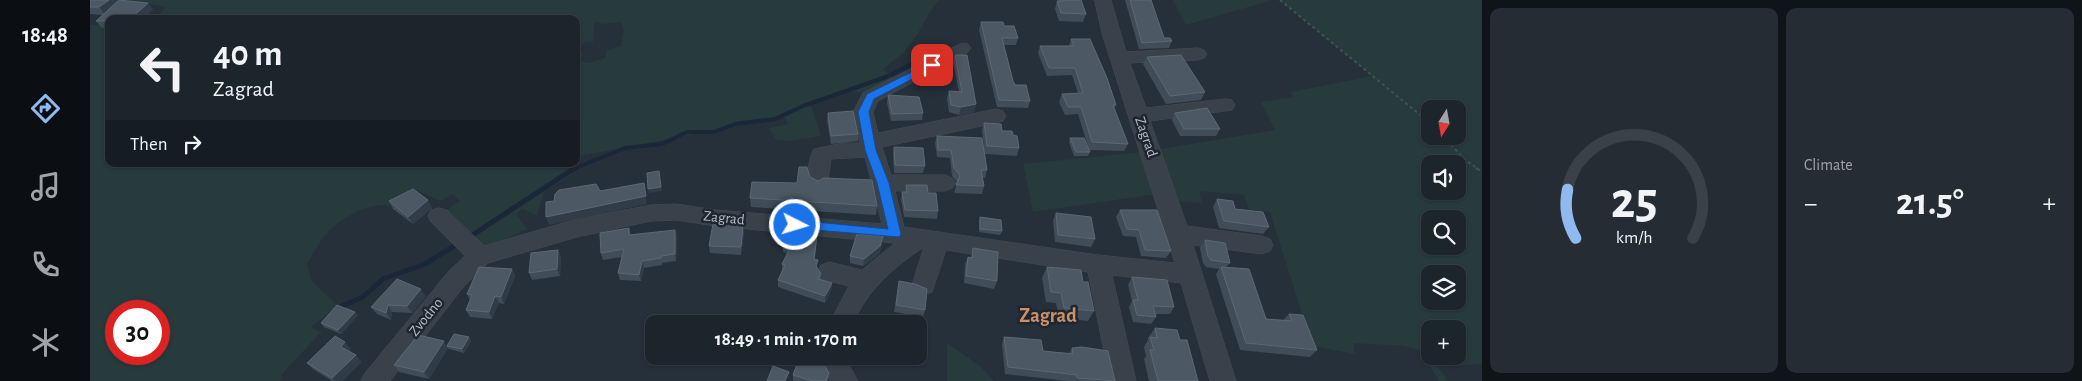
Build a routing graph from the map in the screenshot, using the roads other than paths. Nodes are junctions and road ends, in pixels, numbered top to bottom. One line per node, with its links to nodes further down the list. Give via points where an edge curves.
1 (1103, 0): 4 (street, Zagrad)
2 (962, 48): 8 (street, via 870,97 863,112)
3 (1198, 54): 4 (street)
4 (1119, 58): 7 (street, Zagrad)
5 (1225, 105): 7 (street)
6 (996, 116): 8 (street)
7 (1138, 116): 14 (street, Zagrad)
8 (870, 146): 9 (street, via 821,154); 10 (street)
9 (818, 180)
10 (883, 183): 11 (street); 13 (street)
11 (945, 183)
12 (439, 216): 18 (street)
13 (895, 234): 15 (street, Zagrad, via 676,212 577,228); 16 (street, Zagrad)
14 (1178, 234): 17 (street); 21 (street, Zagrad)
15 (555, 236): 18 (street, Zvodno)
16 (929, 239): 19 (street, Zagrad); 22 (street, via 878,267); 23 (street)
17 (1262, 245)
18 (468, 246): 27 (street, Zvodno, via 457,278)
19 (1098, 264): 21 (street, Zagrad); 28 (street)
20 (829, 272): 22 (street)
21 (1190, 274): 29 (street, Zagrad)
22 (867, 281): 24 (street)
23 (924, 285)
24 (844, 315)
25 (836, 365): 26 (street)
26 (845, 380)
27 (374, 381)
28 (1123, 381)
29 (1223, 381)

